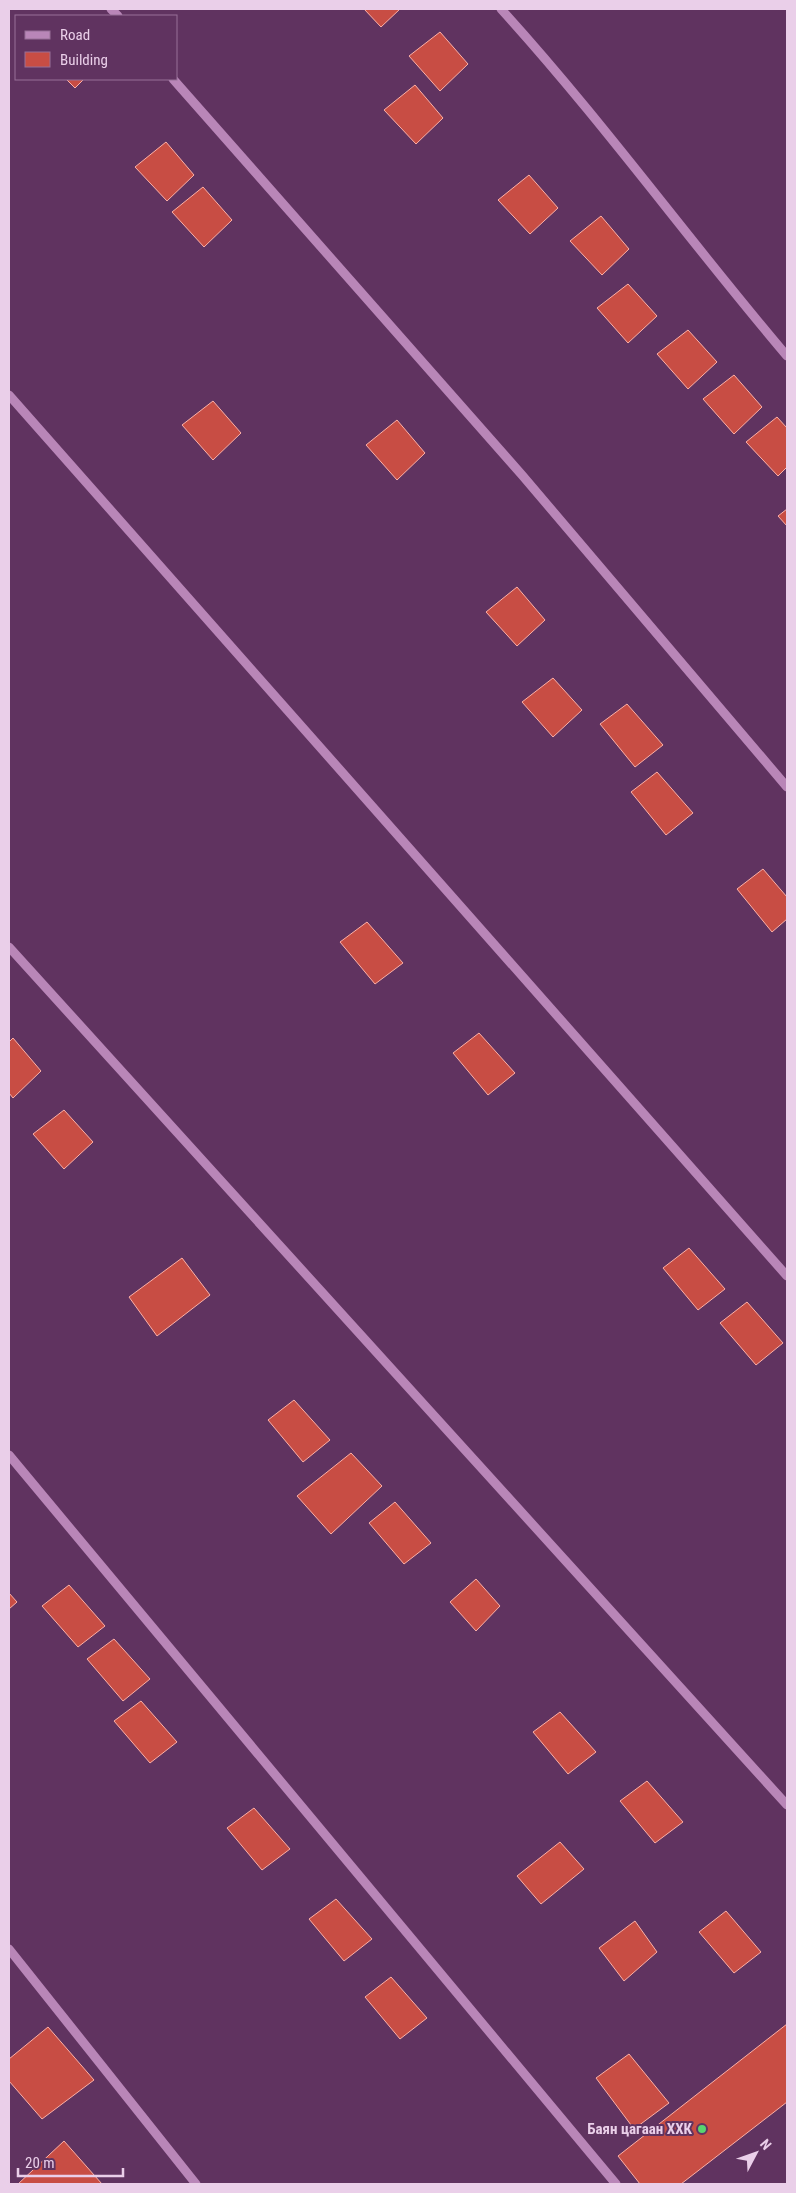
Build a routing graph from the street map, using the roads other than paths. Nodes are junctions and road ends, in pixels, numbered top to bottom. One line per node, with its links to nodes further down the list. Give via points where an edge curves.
1 (501, 9): 3 (street, via 578,98)
2 (174, 80): 5 (street, via 522,475)
3 (787, 356)
4 (9, 395): 7 (street)
5 (787, 787)
6 (9, 947): 9 (street)
7 (787, 1276)
8 (9, 1455): 12 (street)
9 (787, 1805)
10 (9, 1949): 11 (street)
11 (196, 2184)
12 (616, 2184)

